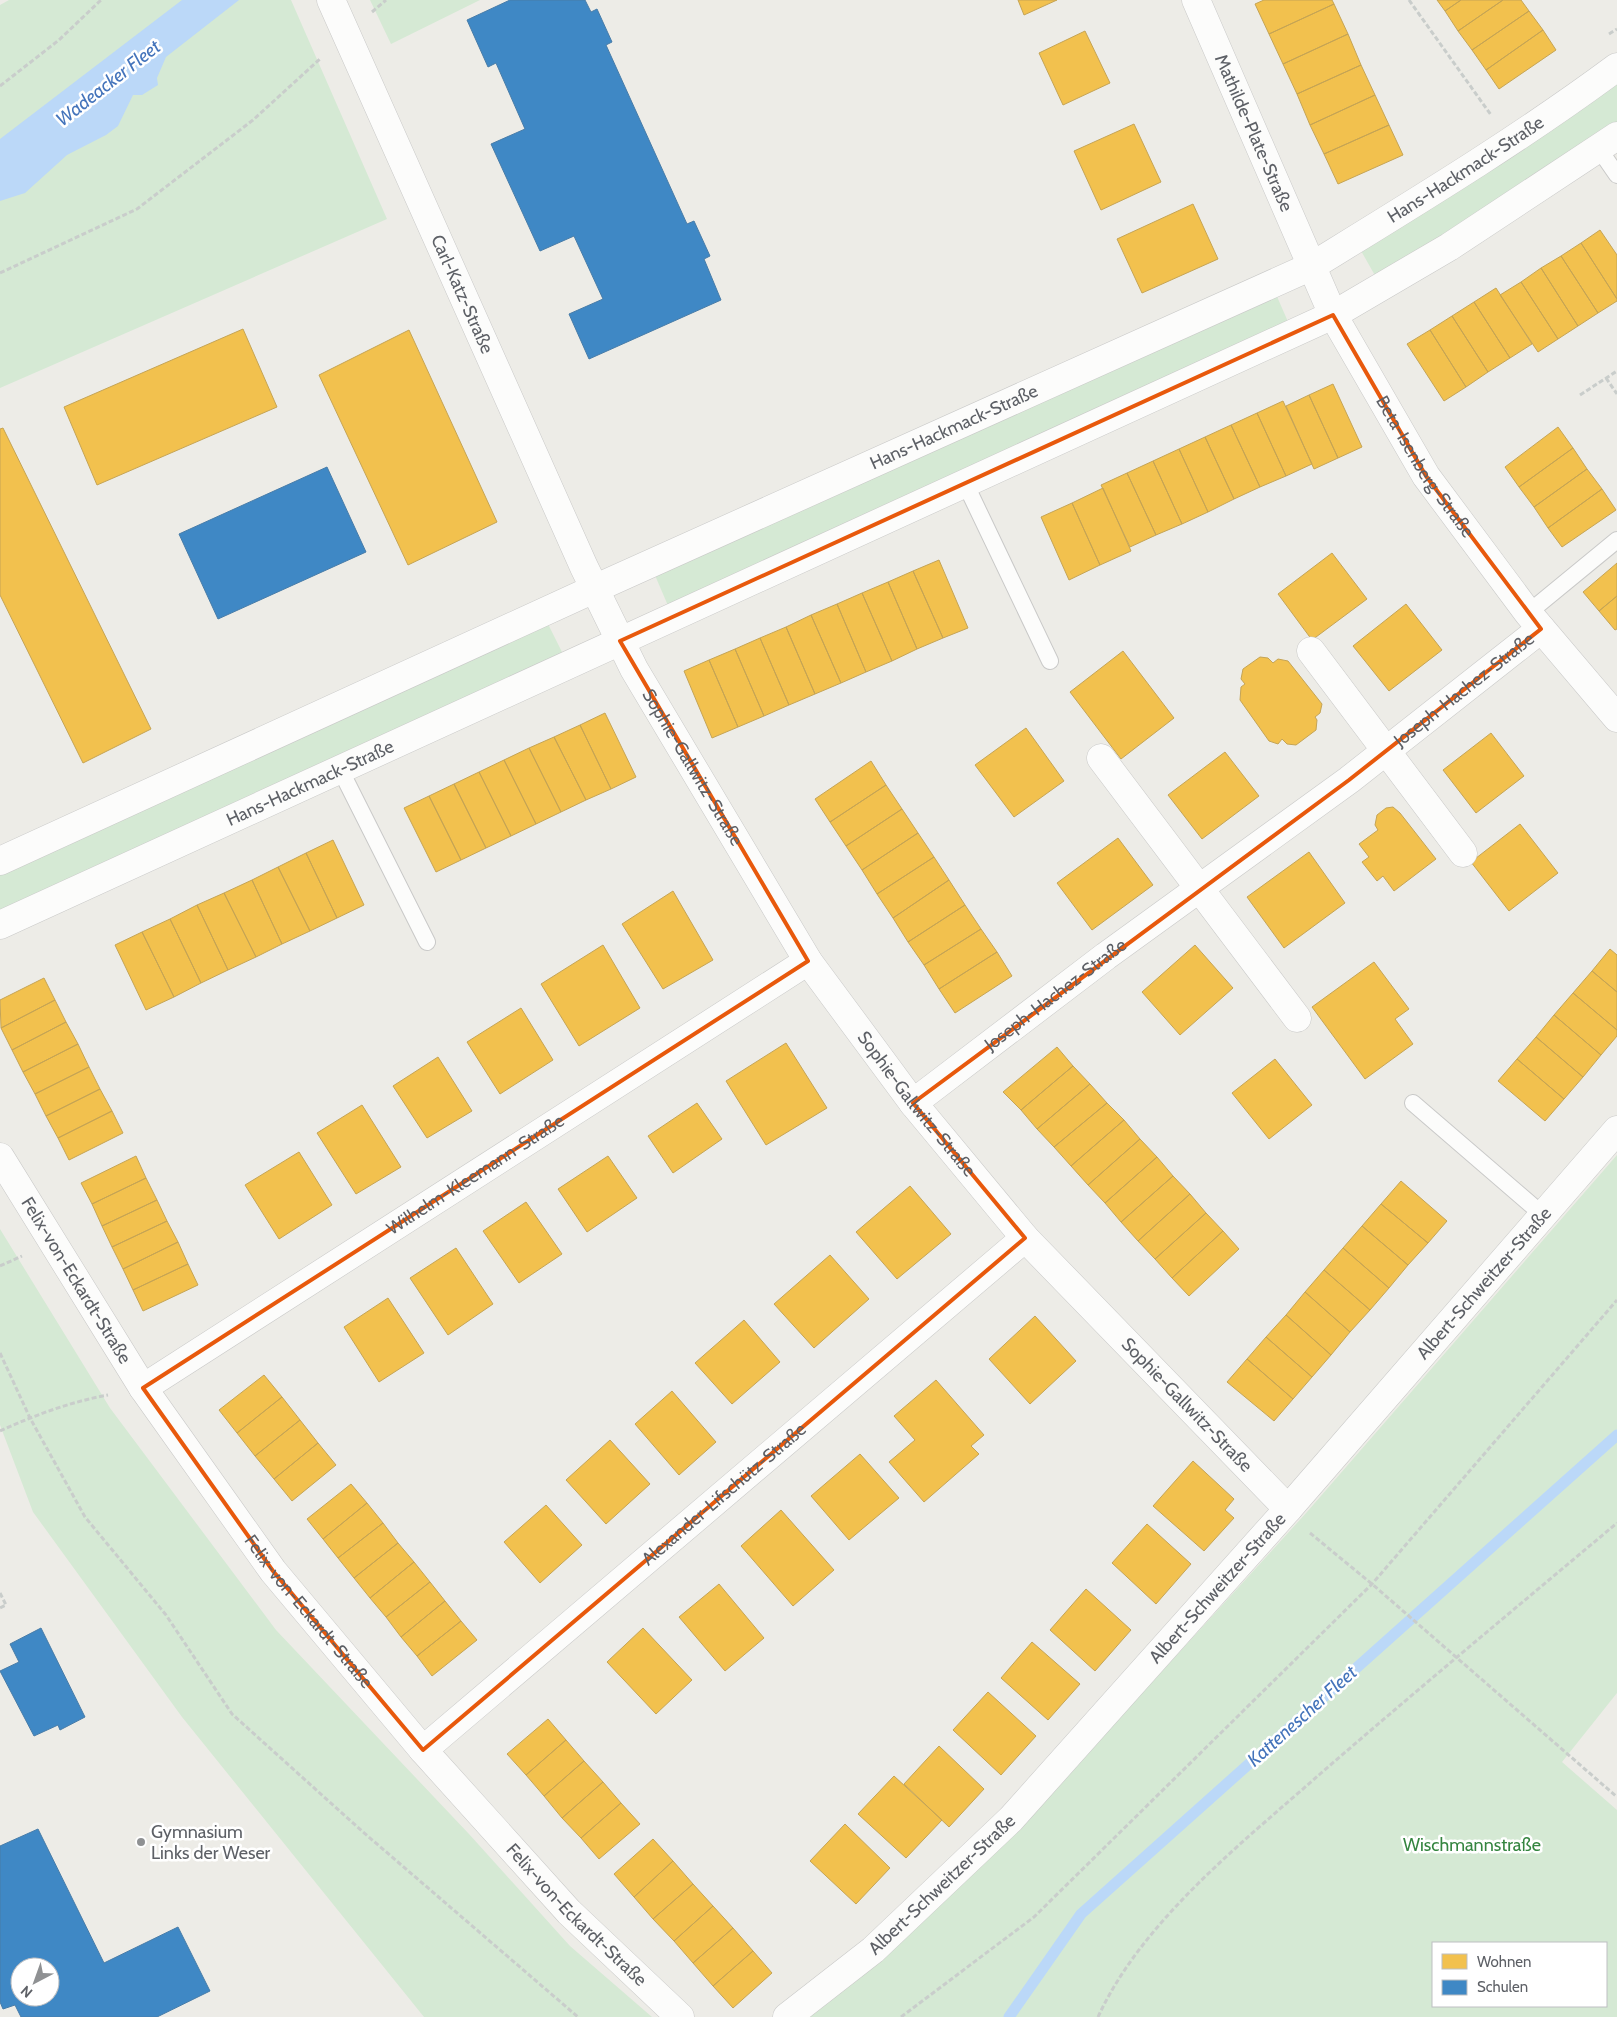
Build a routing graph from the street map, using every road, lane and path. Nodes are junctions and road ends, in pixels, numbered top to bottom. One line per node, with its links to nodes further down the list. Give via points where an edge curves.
1 (101, 0): 8 (path, via 58,40)
2 (331, 0): 6 (street, Carl-Katz-Straße)
3 (386, 0): 6 (path)
4 (1196, 0): 12 (street, Mathilde-Plate-Straße)
5 (1409, 0): 9 (path)
6 (347, 36): 13 (path, via 253,120 137,208); 21 (street, Carl-Katz-Straße)
7 (1617, 67): 12 (street, Hans-Hackmack-Straße, via 1562,108)
8 (0, 86)
9 (1491, 115)
10 (1608, 142): 11 (lane); 14 (street, Hans-Hackmack-Straße, via 1450,247)
11 (1617, 175)
12 (1312, 266): 14 (street); 21 (street, Hans-Hackmack-Straße)
13 (0, 273)
14 (1333, 315): 19 (street, Hans-Hackmack-Straße); 22 (street, Beta-Isenberg-Straße, via 1426,476)
15 (1617, 371): 16 (path)
16 (1606, 378): 17 (path); 18 (path)
17 (1617, 394)
18 (1580, 395)
19 (965, 483): 23 (street, Hans-Hackmack-Straße); 25 (lane)
20 (1617, 540): 22 (lane)
21 (594, 589): 23 (street); 31 (street, Hans-Hackmack-Straße)
22 (1534, 621): 26 (street, Beta-Isenberg-Straße); 27 (street, Joseph-Hachez-Straße)
23 (620, 641): 29 (street, Hans-Hackmack-Straße); 35 (street, Sophie-Gallwitz-Straße)
24 (1312, 652): 27 (street, Joseph-Hachez-Straße)
25 (1050, 661)
26 (1617, 718)
27 (1386, 750): 30 (street, Joseph-Hachez-Straße); 32 (street, Joseph-Hachez-Straße)
28 (1101, 758): 32 (street)
29 (340, 769): 33 (street, Hans-Hackmack-Straße); 34 (lane)
30 (1463, 852)
31 (0, 861)
32 (1200, 888): 36 (street); 37 (street, Joseph-Hachez-Straße)
33 (0, 925)
34 (427, 942)
35 (808, 961): 37 (street, Sophie-Gallwitz-Straße); 45 (street, Wilhelm-Kleemann-Straße)
36 (1297, 1018)
37 (913, 1103): 42 (street, Sophie-Gallwitz-Straße)
38 (1413, 1103): 41 (lane)
39 (1617, 1130): 41 (street, Albert-Schweitzer-Straße)
40 (0, 1157): 45 (street, Felix-von-Eckardt-Straße)
41 (1543, 1215): 48 (street, Albert-Schweitzer-Straße)
42 (1025, 1238): 48 (street, Sophie-Gallwitz-Straße); 54 (street, Alexander-Lifschütz-Straße)
43 (1617, 1300): 50 (path)
44 (0, 1353): 46 (path)
45 (143, 1388): 46 (path, via 78,1400); 54 (street, Felix-von-Eckardt-Straße, via 273,1571)
46 (30, 1418): 47 (path); 56 (path, via 85,1517 166,1616 232,1714)
47 (0, 1431)
48 (1288, 1509): 50 (path, via 1303,1527); 58 (street, Albert-Schweitzer-Straße, via 1011,1819 873,1950)
49 (1617, 1523): 53 (path)
50 (1372, 1584): 53 (path); 59 (path, via 1034,1917)
51 (0, 1594): 52 (path, via 6,1606)
52 (0, 1608)
53 (1456, 1658): 55 (path); 60 (path, via 1249,1837 1162,1920 1109,1992)
54 (423, 1750): 57 (street, Felix-von-Eckardt-Straße, via 570,1912)
55 (1617, 1797)
56 (578, 2017)
57 (680, 2017)
58 (787, 2017)
59 (901, 2017)
60 (1098, 2017)

